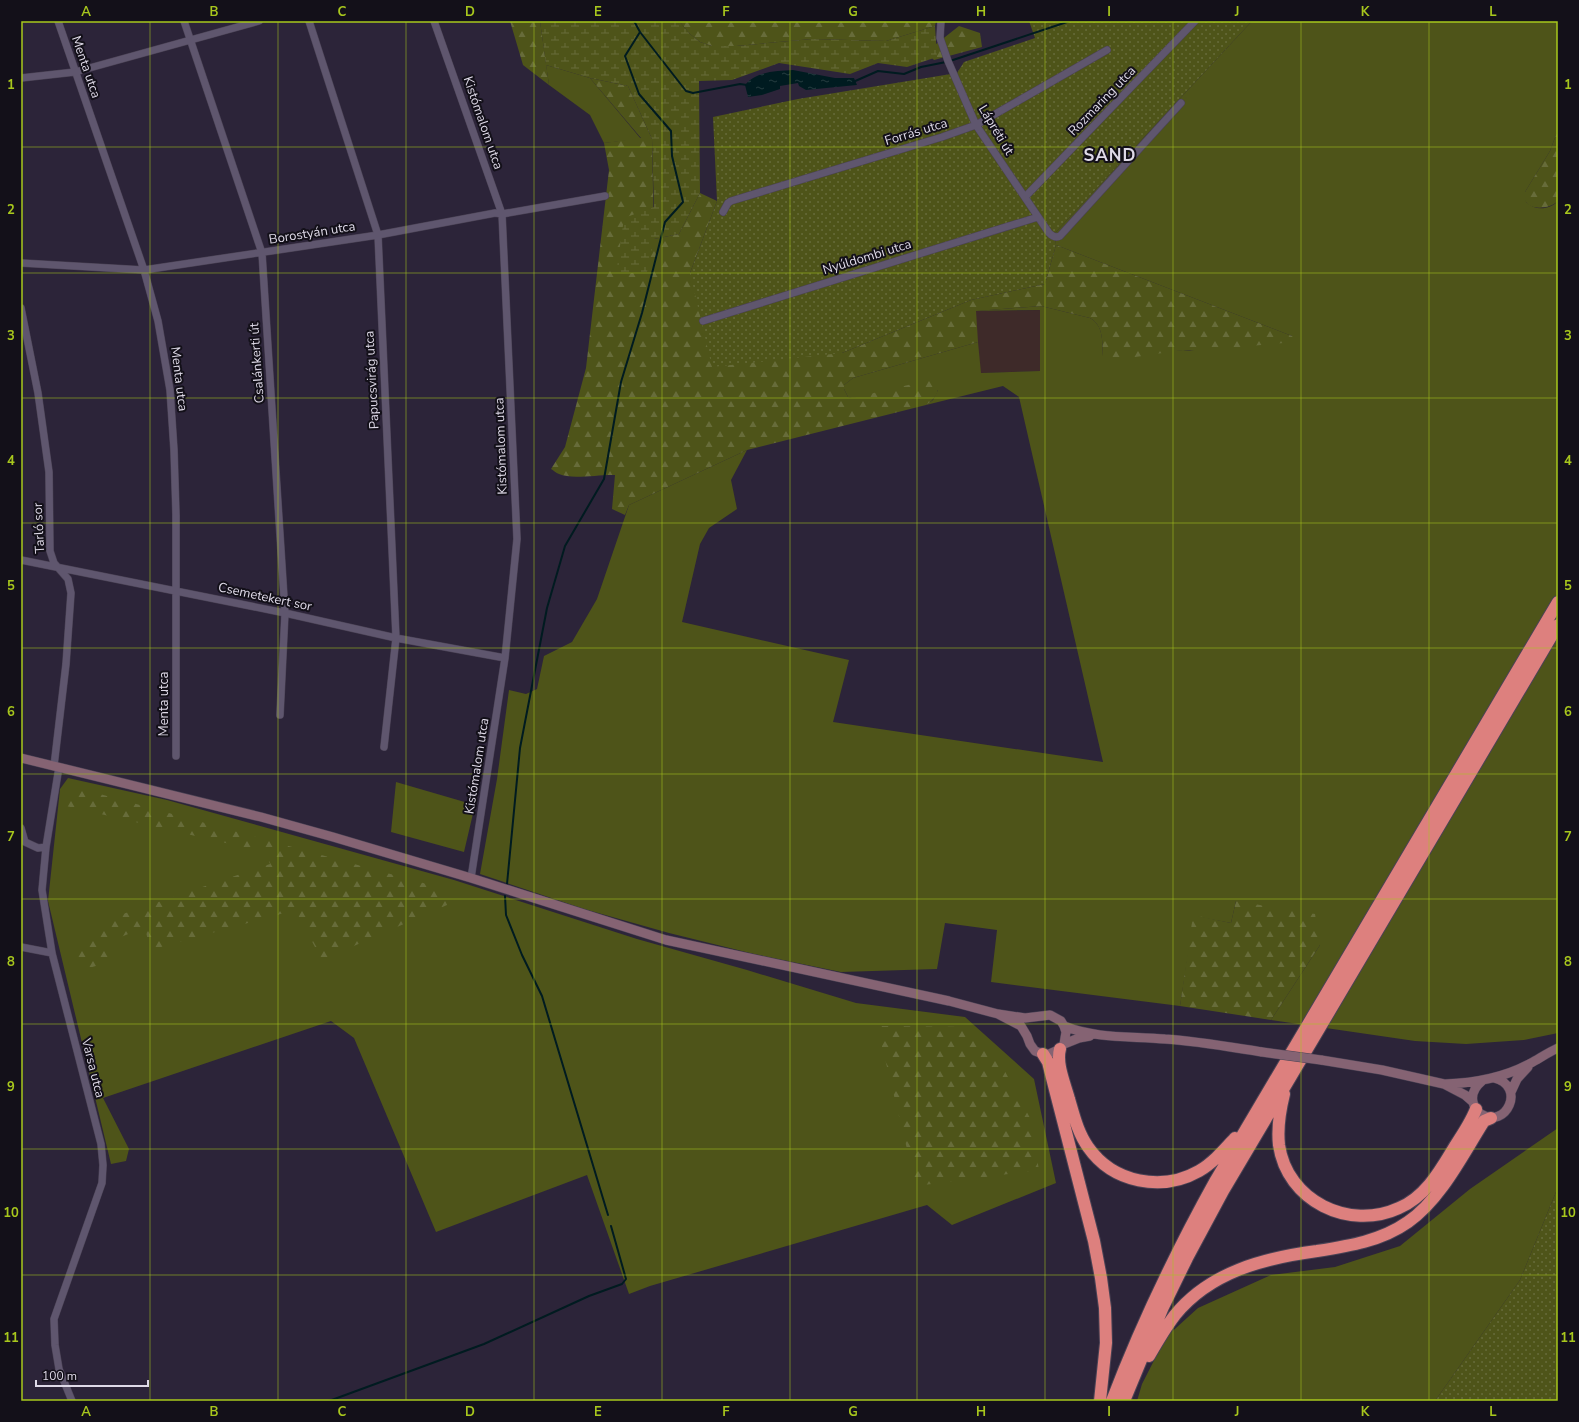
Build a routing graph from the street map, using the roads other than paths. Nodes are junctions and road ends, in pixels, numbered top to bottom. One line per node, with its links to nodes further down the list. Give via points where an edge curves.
1 (58, 21): 10 (street, Menta utca)
2 (184, 21): 8 (street, Csalánkerti út)
3 (259, 21): 8 (street)
4 (309, 21): 19 (street, Papucsvirág utca)
5 (434, 21): 17 (street, Kistómalom utca)
6 (941, 21): 13 (street, Lápréti út, via 940,38)
7 (1195, 21): 15 (street, Rozmaring utca)
8 (191, 40): 10 (street); 20 (street, Csalánkerti út)
9 (1107, 50): 13 (street, Forrás utca)
10 (75, 72): 11 (street); 22 (street, Menta utca)
11 (21, 78)
12 (1181, 103): 18 (street, Lápréti út, via 1057,237 1049,233)
13 (976, 125): 15 (street, Lápréti út); 16 (street, Forrás utca, via 731,201)
14 (605, 196): 17 (street, Borostyán utca)
15 (1025, 197): 18 (street, Lápréti út)
16 (723, 212)
17 (502, 214): 19 (street, Borostyán utca, via 495,213); 32 (street, Kistómalom utca, via 517,539)
18 (1038, 216): 24 (street, Nyúldombi utca)
19 (378, 235): 20 (street, Borostyán utca); 31 (street, Papucsvirág utca)
20 (262, 253): 22 (street, Borostyán utca); 29 (street, Csalánkerti út)
21 (21, 263): 22 (street, Borostyán utca)
22 (144, 270): 27 (street, Menta utca, via 158,321 170,390 174,450)
23 (21, 308): 26 (street, Tarló sor, via 38,393 49,472 50,551 54,564)
24 (703, 321)
25 (21, 560): 26 (street, Csemetekert sor)
26 (59, 568): 27 (street, Csemetekert sor); 37 (street, Tarló sor, via 68,578 71,593)
27 (176, 591): 29 (street, Csemetekert sor); 35 (street, Menta utca)
28 (1558, 602): 59 (highway)
29 (285, 613): 31 (street, Csemetekert sor); 33 (street, Csalánkerti út)
30 (1558, 625): 52 (highway)
31 (396, 638): 32 (street, Csemetekert sor); 34 (street, Papucsvirág utca)
32 (505, 658): 40 (street, Kistómalom utca)
33 (280, 715)
34 (384, 747)
35 (176, 756)
36 (21, 758): 37 (main road)
37 (57, 767): 39 (street, Varsa utca); 40 (main road, via 268,819)
38 (21, 828): 39 (street, via 25,842 38,848)
39 (46, 846): 42 (street, Varsa utca, via 42,890)
40 (471, 878): 43 (main road, via 666,940 949,1000)
41 (21, 947): 42 (street)
42 (52, 953): 61 (street, Varsa utca, via 101,1144 103,1165 102,1183 54,1319 54,1345 59,1369)
43 (998, 1014): 44 (main road); 47 (main road, via 1021,1026)
44 (1037, 1018): 45 (main road, via 1050,1015 1061,1021); 47 (main road, via 1030,1024)
45 (1064, 1026): 46 (main road); 48 (main road, via 1066,1032)
46 (1095, 1035): 48 (main road, via 1079,1038); 55 (main road, bridge, via 1206,1043 1382,1070)
47 (1027, 1036): 50 (main road, via 1032,1048)
48 (1062, 1046): 50 (main road, via 1049,1054); 59 (highway, via 1058,1055 1060,1066 1080,1133 1098,1159 1120,1174 1139,1181 1157,1183 1173,1182 1187,1177 1212,1163)
49 (1558, 1048): 51 (main road)
50 (1043, 1054): 62 (highway, via 1048,1062 1094,1241 1101,1278 1106,1343)
51 (1531, 1064): 53 (main road); 56 (main road, via 1517,1079)
52 (1289, 1078): 57 (highway, via 1278,1128 1279,1145 1288,1171 1307,1195 1327,1209 1362,1217 1382,1215 1416,1198 1439,1172 1470,1122); 60 (highway, via 1187,1258)
53 (1494, 1078): 54 (main road); 56 (main road, via 1504,1082)
54 (1482, 1081): 55 (main road); 57 (main road, via 1474,1090)
55 (1444, 1084): 57 (main road, via 1465,1094)
56 (1511, 1092): 58 (main road, via 1509,1108 1501,1116)
57 (1474, 1105): 58 (main road, via 1485,1116)
58 (1491, 1118): 60 (highway, via 1484,1121 1442,1186 1409,1222 1364,1243 1281,1256 1234,1270 1213,1281 1176,1314)
59 (1248, 1125): 63 (highway, via 1168,1270)
60 (1130, 1386): 64 (highway)
61 (72, 1401)
62 (1100, 1401)
63 (1112, 1401)
64 (1124, 1401)

